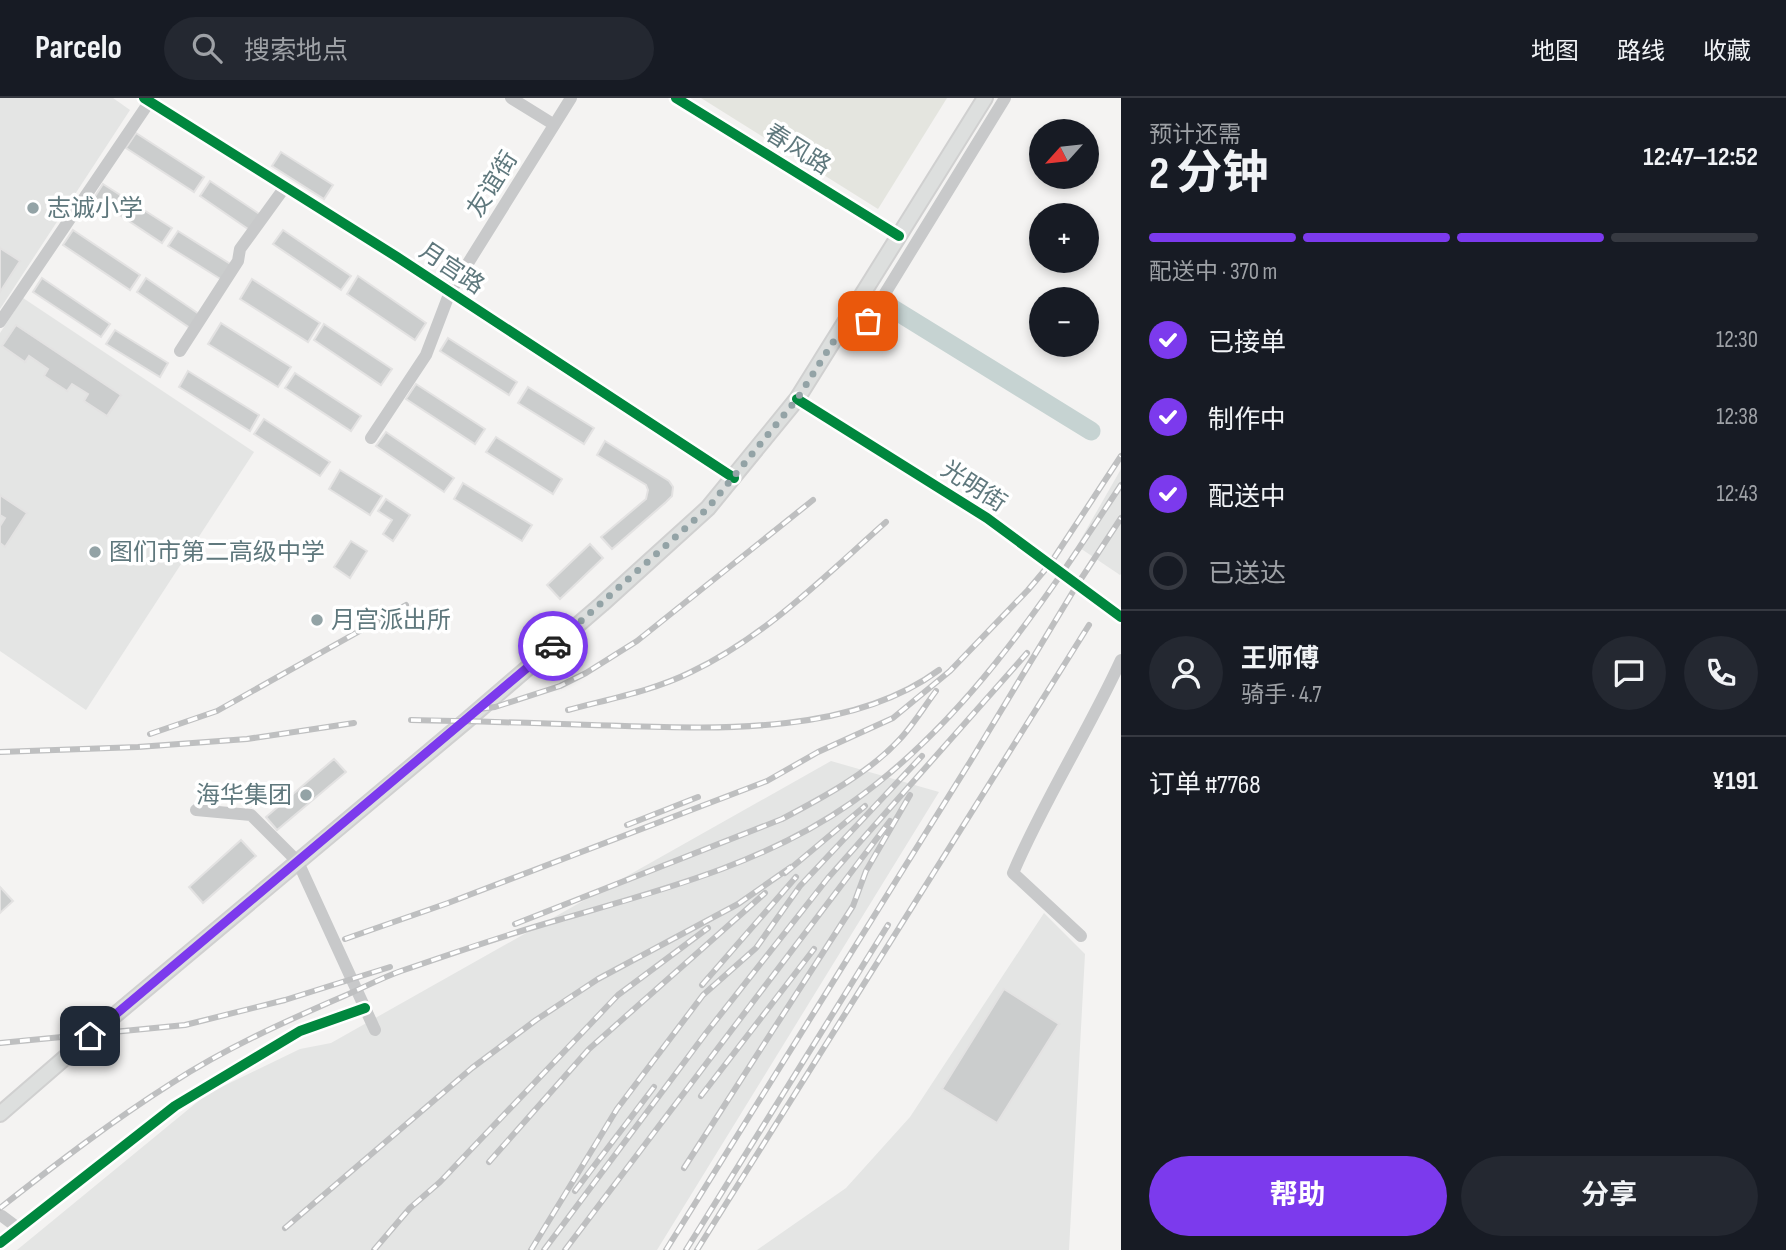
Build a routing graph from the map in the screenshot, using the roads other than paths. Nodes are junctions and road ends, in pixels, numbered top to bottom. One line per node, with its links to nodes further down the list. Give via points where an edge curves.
1 (510, 98): 7 (street)
2 (571, 98): 7 (street, 友谊街)
3 (676, 98): 9 (street, 春风路)
4 (985, 98): 9 (main road)
5 (1005, 98): 12 (street, via 868,321)
6 (149, 99): 8 (street, 月宫路); 11 (street)
7 (553, 124): 10 (street, 友谊街)
8 (285, 187): 10 (street, 月宫路); 13 (street, via 240,249 238,261)
9 (899, 236): 12 (main road)
10 (450, 292): 15 (street, 友谊街, via 426,355); 16 (street, 月宫路)
11 (0, 322)
12 (837, 336): 14 (main road)
13 (180, 351)
14 (797, 399): 16 (main road); 17 (street, 光明街, via 987,518)
15 (371, 438)
16 (734, 478): 20 (main road, via 708,508 602,604)
17 (1121, 617)
18 (1121, 660): 21 (street, via 1013,873)
19 (196, 810): 20 (street, via 251,815)
20 (298, 862): 22 (street); 24 (main road)
21 (1081, 936)
22 (365, 1008): 23 (street); 26 (street, via 300,1031 175,1106)
23 (375, 1030)
24 (0, 1114)
25 (2, 1216): 26 (street)
26 (18, 1228): 27 (street)
27 (0, 1243)

